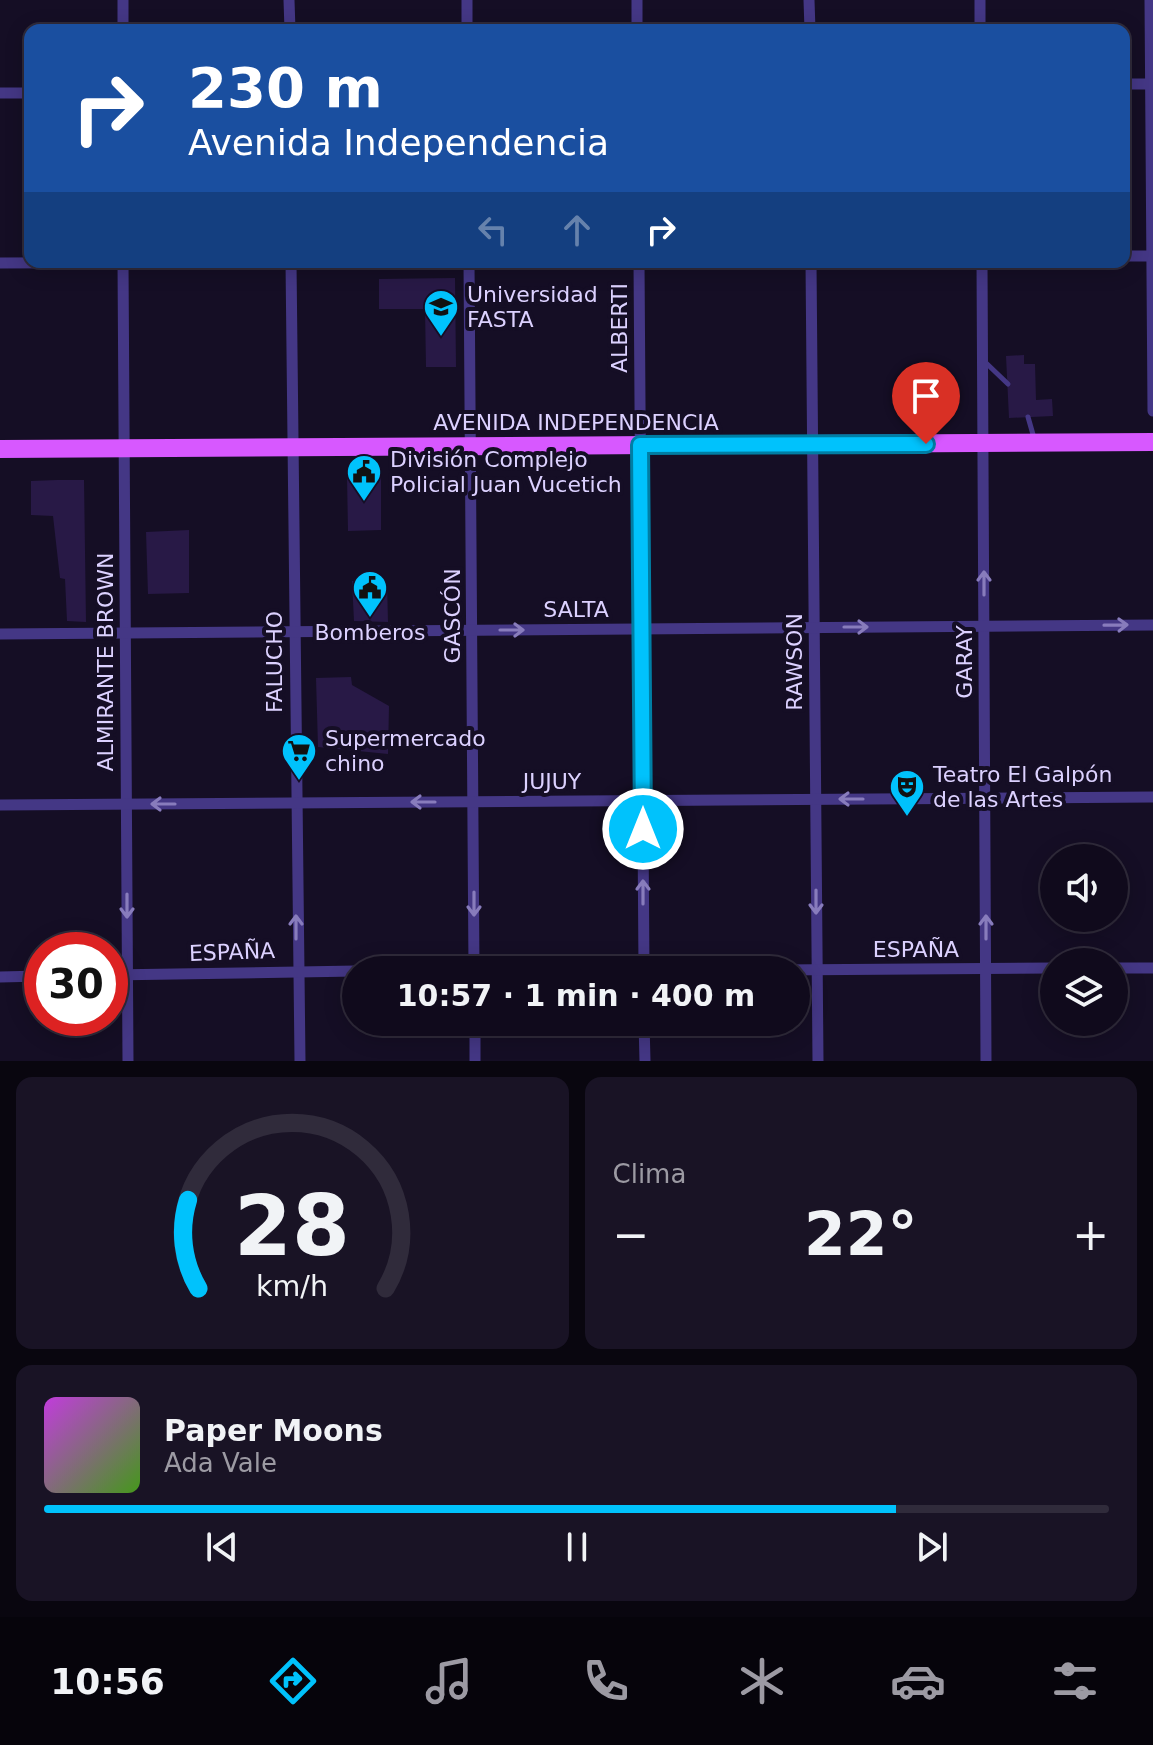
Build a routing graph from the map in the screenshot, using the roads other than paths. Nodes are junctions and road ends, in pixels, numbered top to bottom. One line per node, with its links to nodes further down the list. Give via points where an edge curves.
1 (123, 0): 8 (street)
2 (289, 0): 9 (street)
3 (467, 0): 10 (street)
4 (637, 0): 11 (street)
5 (809, 0): 12 (street)
6 (980, 0): 13 (street)
7 (1150, 0): 15 (street)
8 (123, 24)
9 (290, 24)
10 (467, 24)
11 (637, 24)
12 (810, 24)
13 (980, 24)
14 (1130, 84): 15 (street)
15 (1152, 84): 19 (street)
16 (0, 93): 17 (street)
17 (24, 93)
18 (1130, 256): 19 (street)
19 (1152, 256): 30 (street)
20 (0, 263): 21 (street)
21 (24, 263)
22 (123, 268): 38 (street, ALMIRANTE BROWN)
23 (291, 268): 39 (street, FALUCHO)
24 (469, 268): 37 (street, GASCÓN)
25 (639, 268): 36 (street, ALBERTI)
26 (811, 268): 35 (street, RAWSON)
27 (982, 268): 28 (street, GARAY)
28 (982, 359): 29 (lane); 33 (street, GARAY)
29 (1008, 384)
30 (1153, 411)
31 (1028, 417): 34 (lane)
32 (1153, 442): 34 (main road, AVENIDA INDEPENDENCIA)
33 (983, 443): 34 (main road, AVENIDA INDEPENDENCIA); 35 (main road, AVENIDA INDEPENDENCIA); 42 (street, GARAY, one-way to 33)
34 (1035, 443)
35 (813, 444): 36 (main road, AVENIDA INDEPENDENCIA); 43 (street, RAWSON)
36 (640, 445): 37 (main road, AVENIDA INDEPENDENCIA); 44 (street, ALBERTI)
37 (470, 447): 39 (main road, AVENIDA INDEPENDENCIA); 45 (street, GASCÓN)
38 (124, 448): 39 (main road, AVENIDA INDEPENDENCIA); 40 (main road, AVENIDA INDEPENDENCIA); 46 (street, ALMIRANTE BROWN)
39 (293, 448): 47 (street, FALUCHO)
40 (0, 449)
41 (1153, 625): 42 (street, SALTA, one-way to 41)
42 (984, 626): 43 (street, SALTA, one-way to 42); 50 (street, GARAY)
43 (814, 628): 44 (street, SALTA); 51 (street, RAWSON)
44 (642, 629): 45 (street, SALTA, one-way to 44); 52 (street, ALBERTI)
45 (472, 630): 47 (street, SALTA); 53 (street, GASCÓN)
46 (125, 632): 47 (street, SALTA); 48 (street, SALTA); 55 (street, ALMIRANTE BROWN)
47 (294, 632): 54 (street, FALUCHO)
48 (0, 634)
49 (1153, 797): 50 (street, JUJUY)
50 (985, 798): 51 (street, JUJUY, one-way to 51); 63 (street, GARAY, one-way to 50)
51 (815, 799): 52 (street, JUJUY); 65 (street, RAWSON, one-way to 65)
52 (643, 800): 53 (street, JUJUY); 59 (street, ALBERTI, one-way to 52)
53 (473, 802): 54 (street, JUJUY, one-way to 54); 58 (street, GASCÓN, one-way to 58)
54 (295, 803): 55 (street, JUJUY, one-way to 55); 66 (street, FALUCHO, one-way to 54)
55 (126, 804): 56 (street, JUJUY); 57 (street, ALMIRANTE BROWN, one-way to 57)
56 (0, 805)
57 (127, 932)
58 (474, 956)
59 (644, 956)
60 (1040, 968): 63 (street, ESPAÑA)
61 (1128, 968): 62 (street)
62 (1153, 968)
63 (986, 969): 65 (street, ESPAÑA); 79 (street, GARAY)
64 (810, 970): 65 (street, ESPAÑA)
65 (817, 970): 78 (street, RAWSON)
66 (296, 971): 67 (street, ESPAÑA); 68 (street, ESPAÑA); 75 (street, FALUCHO)
67 (342, 971)
68 (128, 975)
69 (24, 976): 70 (street)
70 (0, 977)
71 (128, 1036): 74 (street, ALMIRANTE BROWN)
72 (475, 1036): 76 (street)
73 (644, 1036): 77 (street)
74 (128, 1061)
75 (300, 1061)
76 (475, 1061)
77 (645, 1061)
78 (818, 1061)
79 (986, 1061)

